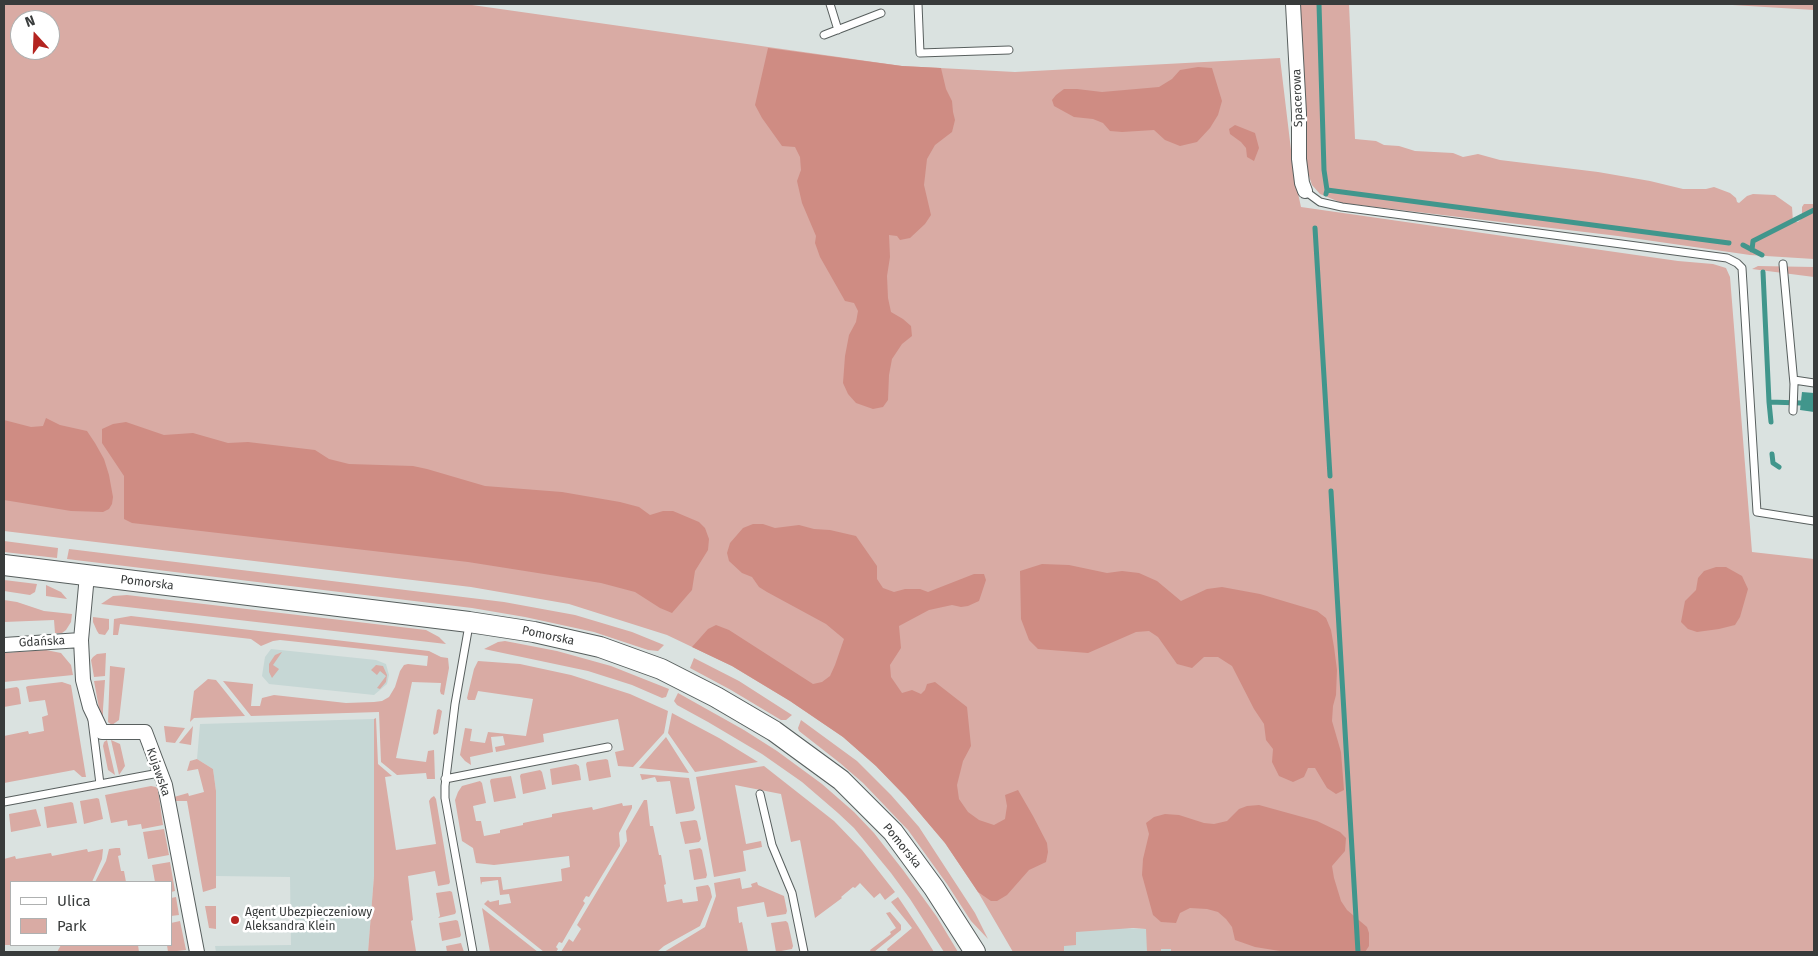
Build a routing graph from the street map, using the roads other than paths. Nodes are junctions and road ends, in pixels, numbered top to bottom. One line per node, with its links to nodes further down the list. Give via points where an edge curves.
1 (830, 4): 5 (lane)
2 (918, 4): 7 (lane, via 920,54)
3 (1293, 4): 8 (street, Spacerowa, via 1299,159)
4 (881, 13): 5 (lane)
5 (838, 30): 6 (lane)
6 (824, 35)
7 (1008, 50)
8 (1305, 191): 13 (lane, via 1320,202 1342,207 1727,258 1737,263 1742,268 1757,512)
9 (1783, 264): 10 (lane)
10 (1794, 380): 11 (lane); 12 (lane)
11 (1814, 383)
12 (1793, 411)
13 (1814, 521)
14 (4, 565): 15 (main road, Pomorska)
15 (87, 575): 16 (main road, Pomorska); 17 (street, Kujawska)
16 (469, 622): 22 (lane); 29 (main road, Pomorska, via 600,647 661,669 774,732 841,780 893,832)
17 (81, 640): 18 (street, Gdańska); 19 (street, Kujawska, via 83,680)
18 (4, 645)
19 (90, 707): 21 (street, Kujawska, via 102,732 145,732); 23 (lane)
20 (608, 747): 22 (lane)
21 (160, 773): 23 (lane); 26 (street, Kujawska)
22 (445, 779): 27 (lane, via 445,798)
23 (100, 784): 25 (lane)
24 (760, 794): 28 (lane, via 772,845 792,893)
25 (4, 802)
26 (197, 952)
27 (473, 952)
28 (804, 952)
29 (975, 952)

